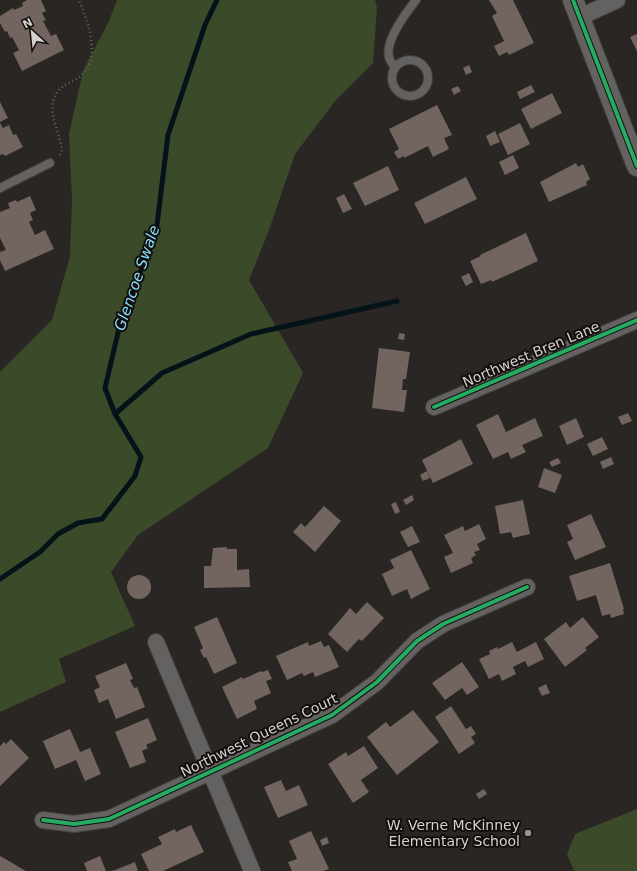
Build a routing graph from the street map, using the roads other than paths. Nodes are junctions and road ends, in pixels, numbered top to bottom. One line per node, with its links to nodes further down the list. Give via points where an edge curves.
1 (416, 0): 4 (lane, via 400,22 390,44 389,56)
2 (617, 0): 3 (street)
3 (576, 8): 6 (street)
4 (395, 68): 4 (lane, via 392,78 397,91 403,94 417,94 426,85 426,71 417,61 403,61)
5 (50, 163): 7 (lane)
6 (637, 166)
7 (0, 188)
8 (637, 320): 9 (street, Northwest Bren Lane)
9 (434, 407)
10 (527, 586): 12 (street, Northwest Queens Court, via 443,624 423,637 377,682 332,715)
11 (156, 642): 12 (street)
12 (211, 771): 13 (street, Northwest Queens Court, via 109,819 74,824); 14 (street)
13 (43, 820)
14 (252, 871)

